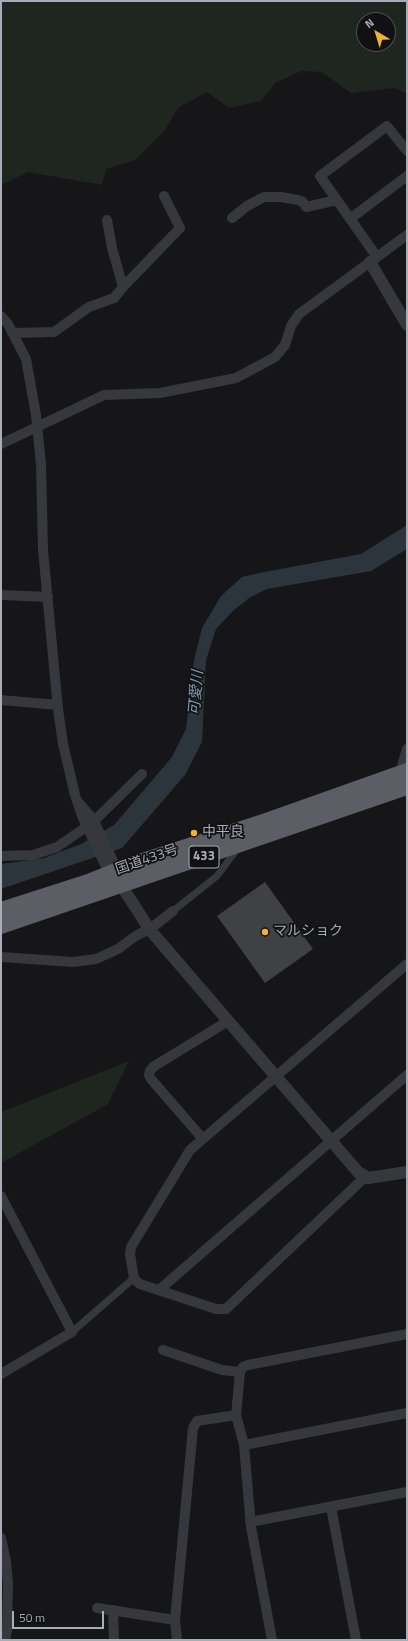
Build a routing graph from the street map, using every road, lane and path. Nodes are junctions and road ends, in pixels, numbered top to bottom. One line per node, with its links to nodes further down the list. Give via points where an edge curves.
1 (407, 151): 4 (street, via 388,126 320,176)
2 (407, 176): 6 (street)
3 (164, 196): 10 (street, via 180,228)
4 (337, 200): 5 (street, via 306,207 298,200 264,197); 6 (street)
5 (232, 218)
6 (350, 219): 9 (street)
7 (107, 220): 10 (street)
8 (407, 235): 9 (street)
9 (373, 260): 12 (street); 14 (street, via 299,314 291,326 285,345 275,357 236,378 160,393 104,395)
10 (123, 287): 13 (street, via 114,298 89,307 54,332)
11 (1, 316): 13 (street)
12 (407, 324)
13 (12, 333): 14 (street, via 27,362)
14 (37, 428): 15 (street); 17 (street, via 41,464 41,522)
15 (1, 444)
16 (1, 595): 17 (street)
17 (48, 597): 19 (street)
18 (1, 700): 19 (street)
19 (58, 705): 23 (street, via 63,744 75,796)
20 (407, 749): 22 (street, via 403,758)
21 (142, 774): 23 (street)
22 (405, 780): 24 (highway, 国道433号 / 433); 26 (highway, 国道433号 / 433)
23 (92, 827): 25 (street, via 45,852); 26 (street)
24 (241, 844): 26 (highway, 国道433号 / 433); 28 (street, via 218,876)
25 (1, 856)
26 (113, 869): 27 (highway, 国道433号 / 433); 29 (highway, 国道433号 / 433); 30 (street)
27 (1, 910)
28 (173, 911): 30 (street)
29 (1, 926)
30 (148, 929): 31 (street, via 107,955 96,959 73,962); 33 (street)
31 (1, 957)
32 (407, 964): 35 (street)
33 (228, 1021): 35 (street); 36 (street, via 153,1067 149,1075)
34 (407, 1075): 37 (street)
35 (276, 1077): 36 (street); 37 (street)
36 (203, 1139): 41 (street, via 188,1152 132,1244 130,1254)
37 (331, 1141): 39 (street, via 358,1172); 42 (street)
38 (407, 1172): 39 (street)
39 (366, 1177): 42 (street, via 226,1309 216,1309)
40 (1, 1196): 43 (street)
41 (134, 1278): 42 (street, via 140,1284); 43 (street)
42 (159, 1290)
43 (72, 1332): 47 (street)
44 (407, 1334): 46 (street, via 248,1365)
45 (163, 1350): 46 (street, via 222,1370)
46 (240, 1372): 49 (street)
47 (1, 1374)
48 (407, 1413): 50 (street)
49 (236, 1415): 50 (street); 57 (street, via 197,1420 193,1428)
50 (244, 1445): 53 (street)
51 (407, 1493): 52 (street)
52 (331, 1507): 53 (street); 62 (street)
53 (250, 1522): 61 (street)
54 (1, 1538): 58 (street, via 8,1584)
55 (97, 1608): 56 (street)
56 (113, 1610): 57 (street); 59 (street)
57 (175, 1620): 60 (street)
58 (6, 1640)
59 (114, 1640)
60 (177, 1640)
61 (272, 1640)
62 (356, 1640)

